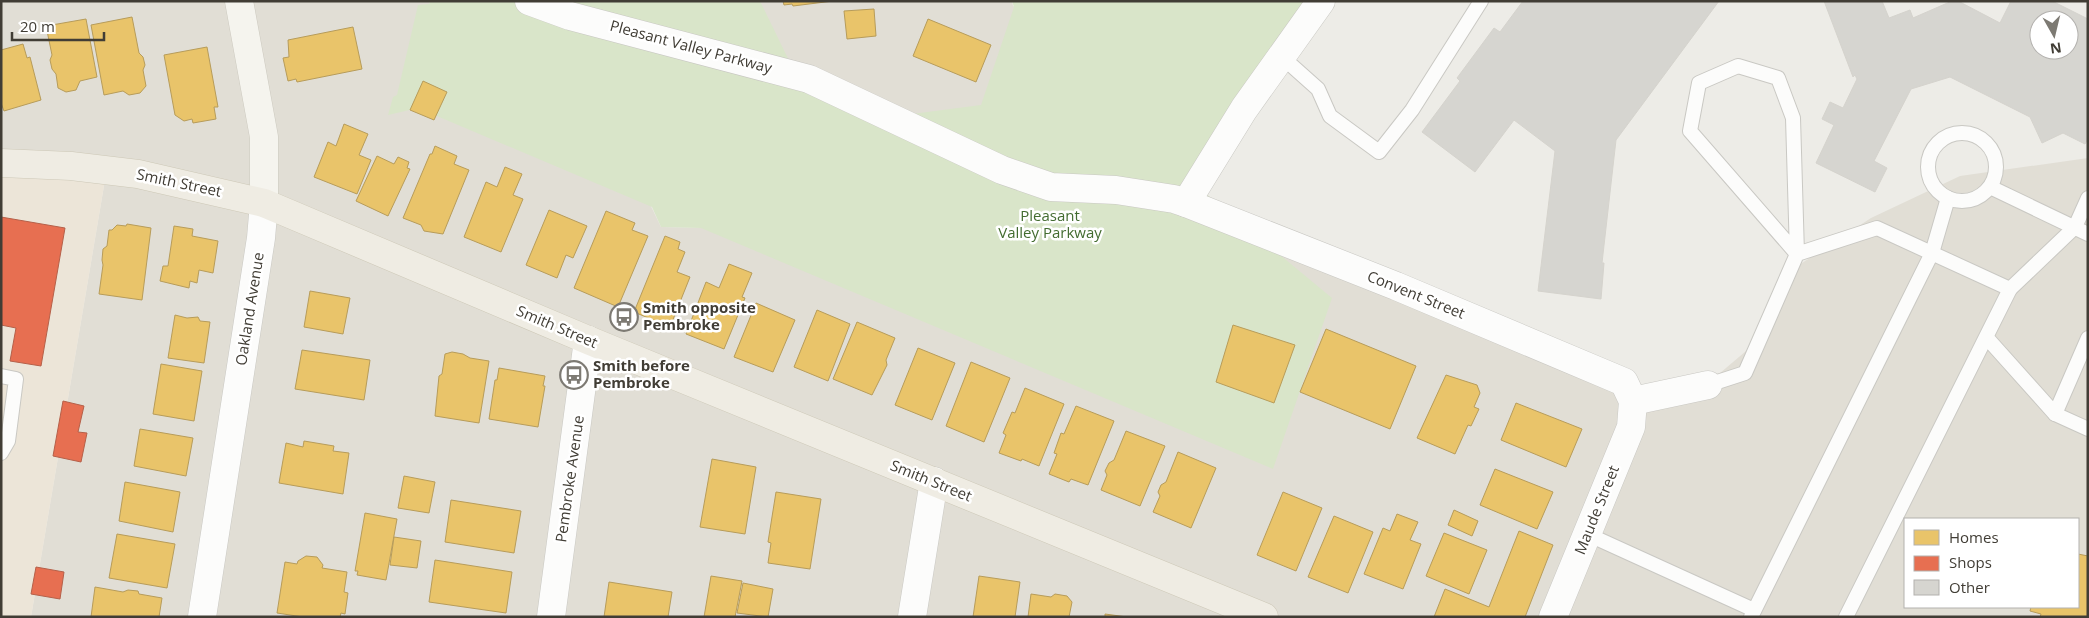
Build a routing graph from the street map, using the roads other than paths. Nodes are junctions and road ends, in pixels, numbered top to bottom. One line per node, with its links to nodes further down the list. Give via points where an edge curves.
1 (239, 1): 10 (main road, Oakland Avenue, via 264,137)
2 (529, 1): 11 (street, Pleasant Valley Parkway, via 570,16 809,79 1002,170 1051,187 1116,190 1174,199)
3 (1321, 1): 5 (street)
4 (1481, 1): 5 (lane, via 1412,110 1379,152 1330,116 1318,89)
5 (1281, 56): 11 (street, via 1244,109)
6 (1, 164): 10 (main road, Smith Street, via 71,166 138,174)
7 (1990, 187): 8 (lane, via 1971,200); 8 (lane, via 1997,167 1990,146 1981,138 1960,132 1940,140 1933,149 1929,166 1932,182); 12 (lane)
8 (1948, 198): 14 (lane)
9 (2088, 198): 12 (lane)
10 (264, 203): 19 (main road, Smith Street); 30 (street, Oakland Avenue)
11 (1186, 204): 22 (street, Convent Street, via 1396,286 1624,382)
12 (2075, 226): 13 (lane); 16 (lane)
13 (2088, 234)
14 (1932, 253): 15 (lane, via 1877,228); 16 (lane); 28 (lane)
15 (1797, 254): 15 (lane, via 1690,131 1699,83 1738,66 1778,78 1793,118); 21 (lane, via 1745,373)
16 (2010, 289): 17 (lane)
17 (1987, 338): 23 (lane); 34 (lane)
18 (2088, 338): 23 (lane)
19 (588, 340): 26 (main road, Smith Street); 31 (street, Pembroke Avenue)
20 (1, 376): 25 (lane, via 16,379 8,441)
21 (1708, 385): 22 (street)
22 (1633, 401): 27 (street, Maude Street, via 1631,427)
23 (2055, 414): 24 (lane)
24 (2088, 429)
25 (1, 453)
26 (934, 482): 29 (main road, Smith Street); 32 (street)
27 (1587, 534): 28 (lane); 33 (street, Maude Street)
28 (1753, 613)
29 (1254, 615)
30 (202, 617)
31 (551, 617)
32 (912, 617)
33 (1553, 617)
34 (1846, 617)

